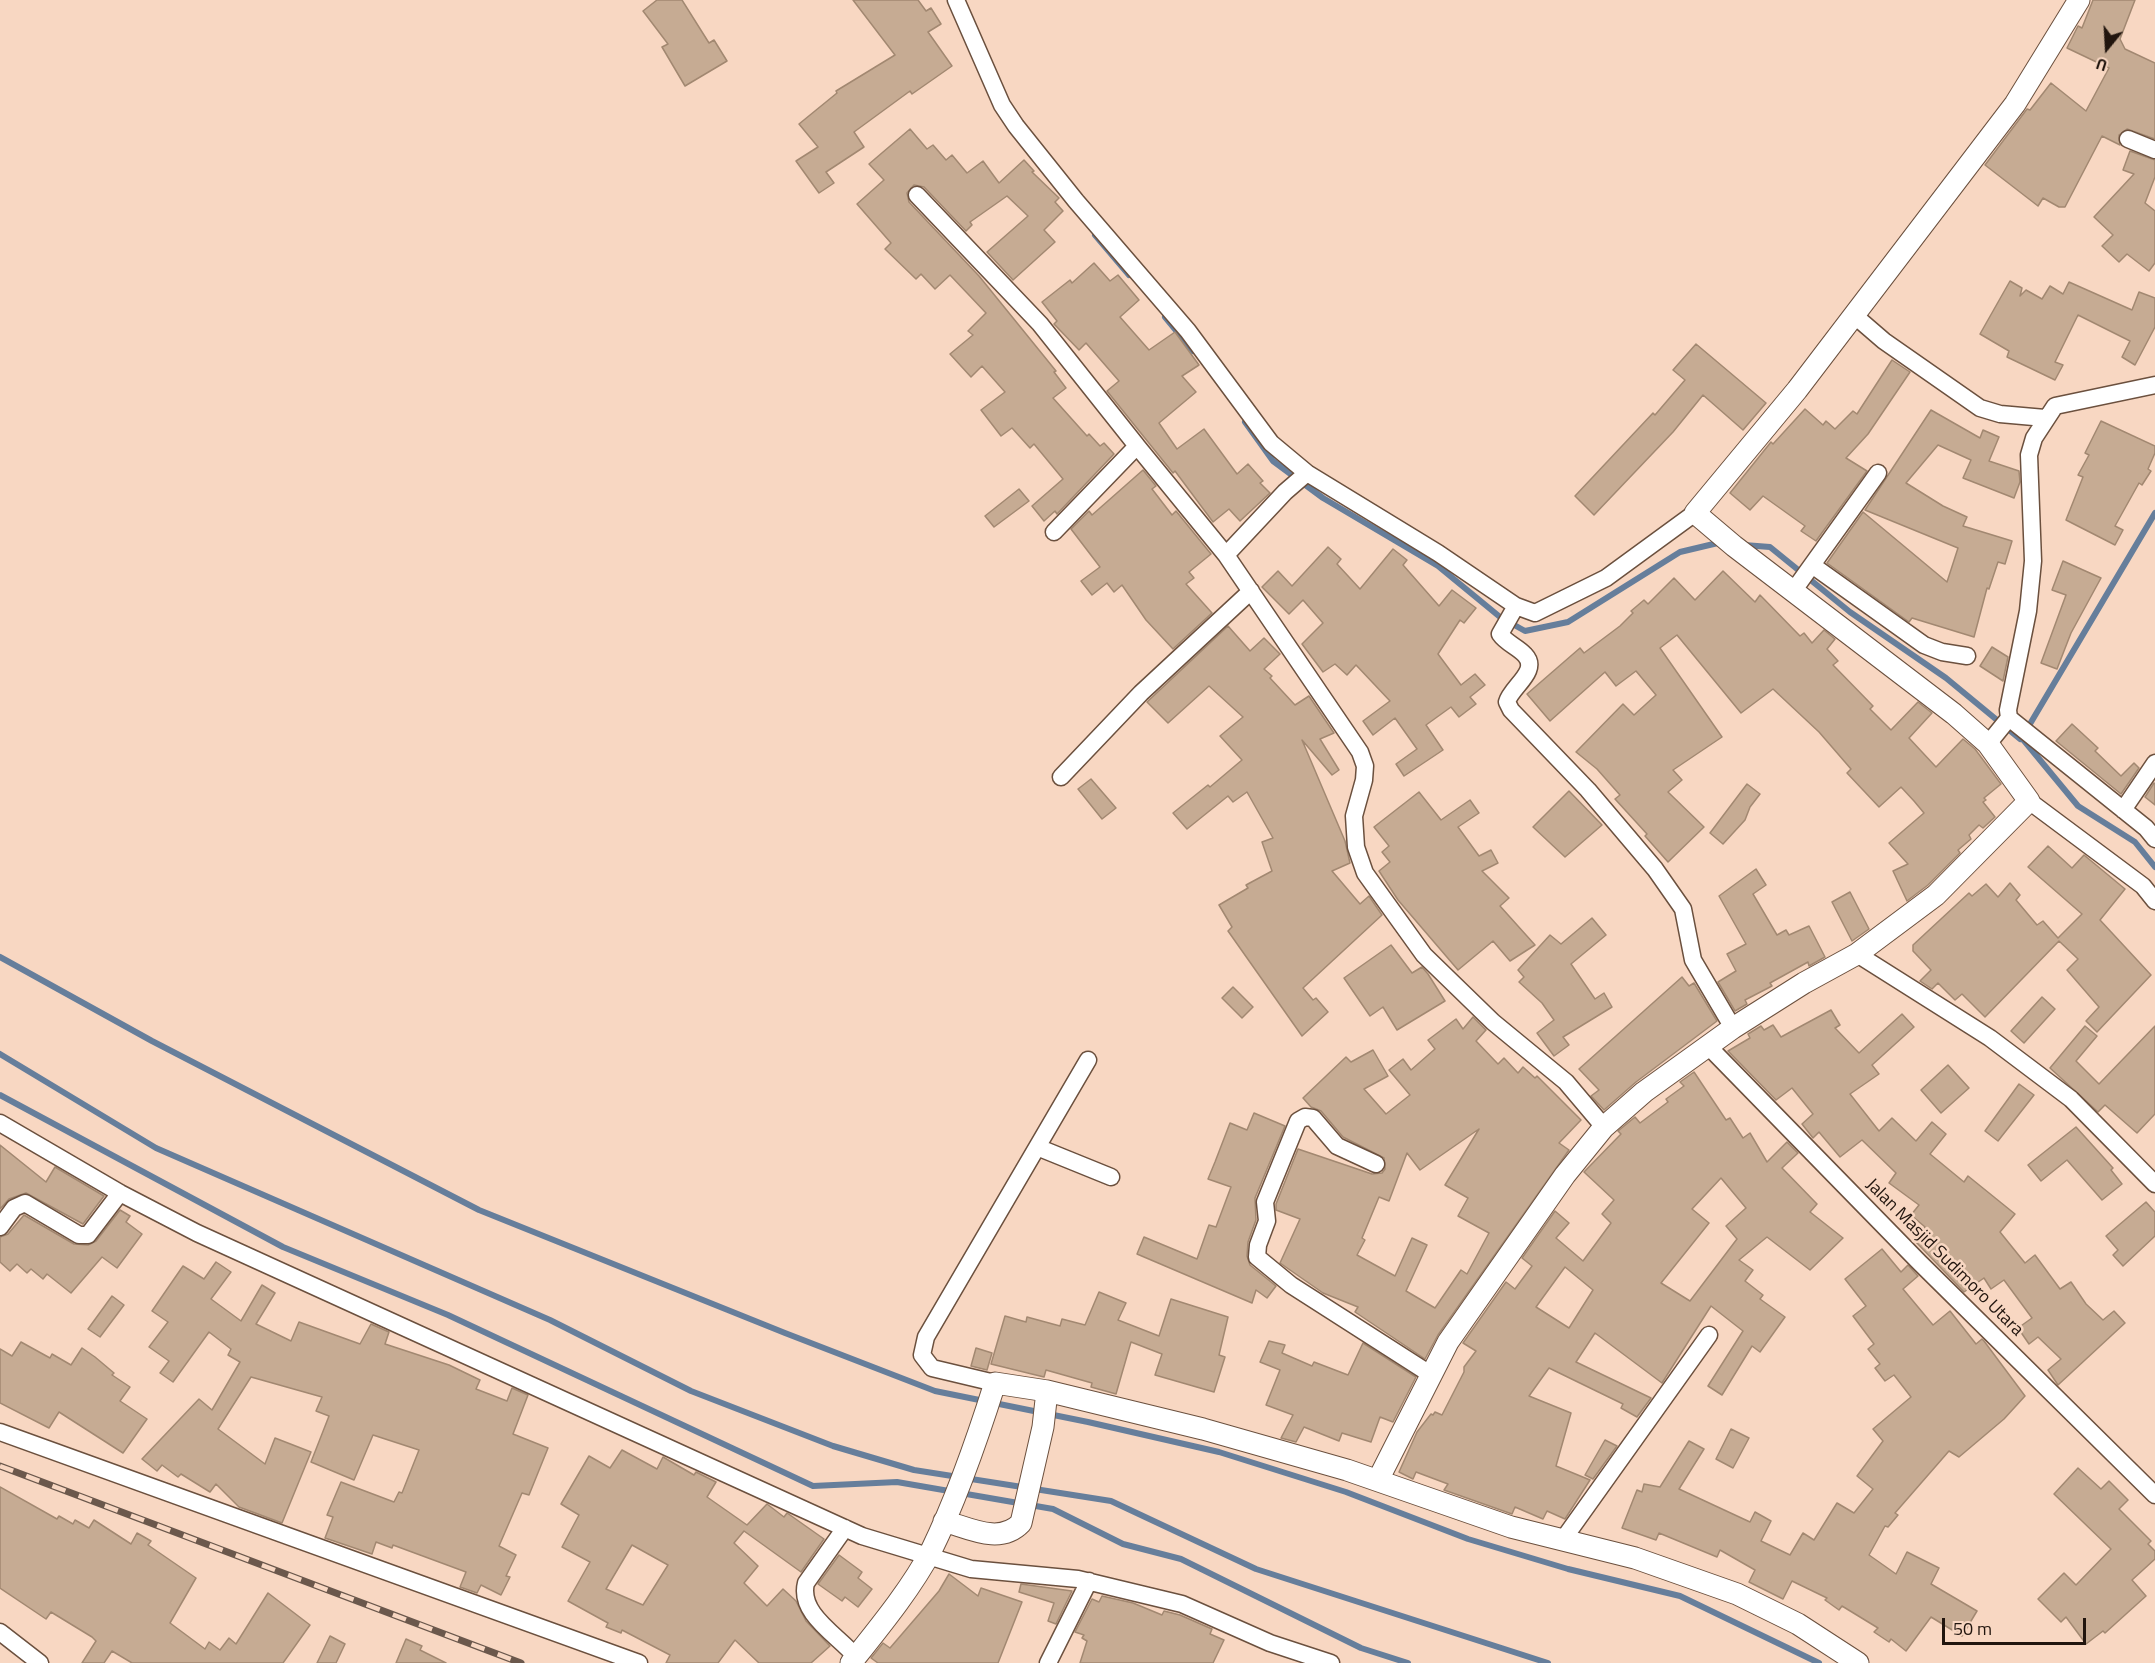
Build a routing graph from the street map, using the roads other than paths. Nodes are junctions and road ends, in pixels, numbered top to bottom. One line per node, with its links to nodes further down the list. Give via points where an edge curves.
1 (956, 0): 11 (street, via 1002,105 1016,126 1188,331 1271,443)
2 (2079, 0): 6 (street, via 2014,104)
3 (2128, 139): 4 (street)
4 (2155, 150)
5 (917, 195): 9 (street, via 1040,324)
6 (1855, 316): 8 (street, via 1884,342 1980,408); 12 (street)
7 (2155, 386): 8 (street, via 2055,406)
8 (2045, 418): 19 (street, via 2029,455 2033,561 2028,611)
9 (1137, 446): 13 (street); 14 (street)
10 (1878, 474): 15 (street)
11 (1303, 476): 14 (street); 17 (street, via 1438,553)
12 (1702, 518): 15 (street, via 1734,546); 17 (street, via 1606,578 1541,612)
13 (1054, 532)
14 (1226, 555): 16 (street)
15 (1804, 575): 18 (street, via 1924,645); 19 (street, via 1954,714)
16 (1251, 591): 21 (street, via 1141,693); 31 (street, via 1360,752 1364,780 1354,816 1356,847 1365,873 1424,955 1493,1022 1566,1082)
17 (1513, 611): 27 (street, via 1501,631 1502,637 1530,661 1528,673 1509,693 1507,702 1511,710 1588,790 1683,909 1693,960)
18 (1967, 656)
19 (2001, 729): 22 (street); 23 (street, via 2028,732)
20 (2155, 763): 23 (street)
21 (1061, 777)
22 (2029, 801): 25 (street, via 2143,886); 26 (street, via 1936,895)
23 (2122, 810): 24 (street)
24 (2155, 839)
25 (2155, 901)
26 (1857, 954): 27 (street); 35 (street, via 1990,1038 2071,1100)
27 (1733, 1028): 28 (street)
28 (1708, 1046): 31 (street, via 1644,1092); 44 (street, Jalan Masjid Sudimoro Utara)
29 (1088, 1060): 32 (street)
30 (0, 1123): 36 (street)
31 (1604, 1127): 39 (street, via 1495,1272)
32 (1037, 1147): 34 (street); 40 (street, via 926,1337 922,1355 932,1368)
33 (1376, 1164): 39 (street, via 1337,1146 1313,1118 1298,1121 1265,1202 1267,1221 1257,1257 1291,1285)
34 (1111, 1177)
35 (2155, 1184)
36 (120, 1193): 37 (street, via 88,1235 79,1235 25,1203 14,1208); 46 (street, via 197,1233)
37 (0, 1227)
38 (1709, 1335): 47 (street)
39 (1430, 1374): 43 (street)
40 (993, 1390): 41 (street); 45 (street)
41 (1046, 1399): 43 (street, via 1203,1429); 45 (street, via 1021,1523 1014,1530 994,1535)
42 (0, 1432): 53 (street)
43 (1378, 1480): 47 (street, via 1455,1509)
44 (2155, 1495)
45 (944, 1521): 48 (street)
46 (845, 1528): 48 (street); 51 (street, via 803,1593 805,1601)
47 (1562, 1541): 56 (street, via 1635,1558 1737,1594 1798,1624)
48 (928, 1555): 49 (street, via 972,1569); 51 (street)
49 (1089, 1581): 54 (street); 55 (street, via 1182,1604 1270,1643)
50 (0, 1632): 52 (street)
51 (851, 1655)
52 (40, 1663)
53 (639, 1663)
54 (1048, 1663)
55 (1331, 1663)
56 (1858, 1663)

